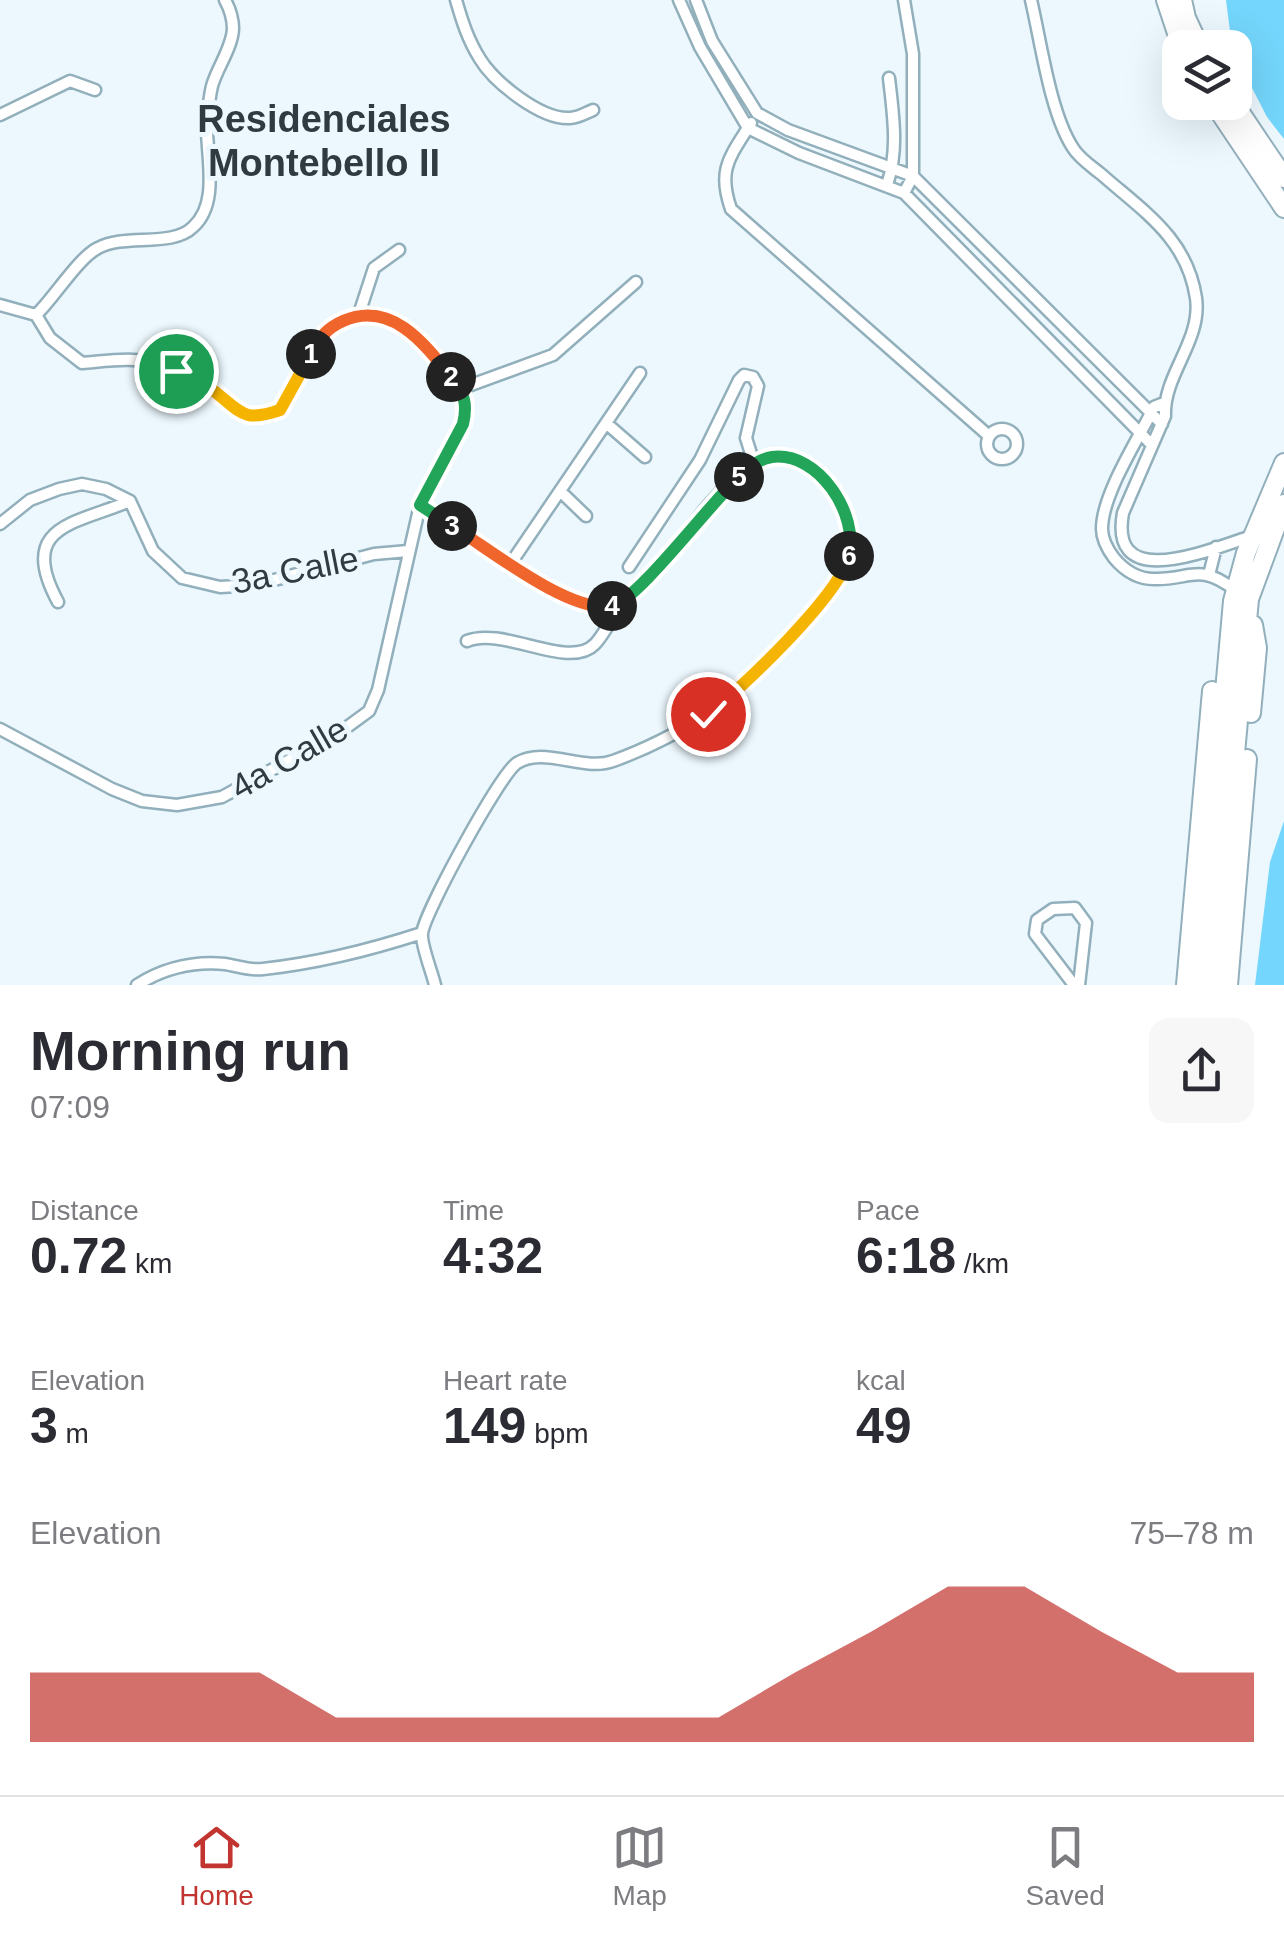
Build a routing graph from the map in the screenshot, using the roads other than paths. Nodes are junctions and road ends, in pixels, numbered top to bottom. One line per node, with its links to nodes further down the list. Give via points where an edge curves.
1 (224, 0): 29 (street, via 233,32 212,87 210,192 200,218 179,236 100,246)
2 (456, 0): 13 (street, via 470,42 507,88 560,117)
3 (679, 0): 18 (street)
4 (696, 0): 14 (street, via 712,41)
5 (904, 0): 20 (street, via 913,54)
6 (1032, 0): 32 (street, via 1061,126 1074,152 1168,232 1189,264 1197,304 1191,339)
7 (1166, 0): 9 (highway)
8 (1182, 0): 10 (highway)
9 (1176, 30)
10 (1192, 30)
11 (889, 78): 19 (street)
12 (95, 90): 15 (street, via 70,81)
13 (593, 110)
14 (758, 113): 18 (street); 19 (street)
15 (0, 115)
16 (1225, 120): 24 (highway)
17 (1245, 120): 21 (highway)
18 (748, 128): 22 (street); 37 (street, via 725,165 723,186 732,209)
19 (893, 168): 20 (street); 22 (street)
20 (913, 176): 23 (street); 33 (street)
21 (1284, 178)
22 (887, 184): 23 (street)
23 (904, 192): 36 (street)
24 (1284, 208)
25 (400, 250): 28 (street, via 374,268)
26 (636, 282): 31 (street, via 553,355)
27 (0, 305): 29 (street)
28 (359, 314): 29 (street, via 331,326 280,410 261,416 238,412 214,391 159,364 82,363 50,338); 31 (street, via 404,326)
29 (36, 316)
30 (640, 373): 34 (street)
31 (460, 389): 45 (street, 4a Calle, via 466,399 463,424)
32 (1164, 403): 33 (street); 35 (street)
33 (1150, 414): 35 (street); 36 (street)
34 (606, 424): 39 (street); 42 (street)
35 (1162, 424): 38 (street)
36 (1140, 434): 38 (street); 55 (street, via 1107,503 1102,531 1120,565)
37 (989, 436)
38 (1152, 445): 51 (street, via 1120,529 1135,557)
39 (645, 457)
40 (754, 463): 53 (street, via 746,438 758,386 744,375 700,460); 58 (street); 63 (street, via 787,458 821,476 836,494 853,541 832,589 758,671 708,714 603,764 518,762 479,815)
41 (1284, 463): 48 (highway)
42 (560, 491): 46 (street); 52 (street)
43 (130, 501): 47 (street, via 82,484 30,500); 50 (street, 3a Calle, via 153,551 182,578 220,588); 57 (street, via 54,531 46,558)
44 (1284, 504): 56 (highway)
45 (420, 505): 50 (street, 4a Calle); 52 (street)
46 (586, 516)
47 (0, 524)
48 (1253, 536): 49 (street); 56 (highway)
49 (1216, 547): 51 (street); 54 (street)
50 (408, 550): 62 (street, 4a Calle, via 369,711 222,797 176,805 142,800)
51 (1159, 562): 55 (street)
52 (511, 563): 58 (street, via 574,600 604,608)
53 (628, 568)
54 (1209, 575): 55 (street); 56 (street)
55 (1156, 580)
56 (1242, 594): 59 (highway); 61 (highway); 72 (highway, via 1257,648)
57 (58, 602)
58 (620, 604): 60 (street, via 584,652 498,637)
59 (1231, 618): 61 (highway); 69 (highway, via 1218,648 1208,725)
60 (466, 640)
61 (1229, 726): 70 (highway); 71 (highway)
62 (0, 729)
63 (422, 933): 64 (street, via 352,955); 67 (street)
64 (258, 970): 65 (street, via 206,962 158,972); 66 (street)
65 (137, 985)
66 (260, 985)
67 (434, 985)
68 (1076, 985): 68 (street, via 1086,922 1075,908 1062,907 1037,920 1035,934)
69 (1186, 985)
70 (1199, 985)
71 (1214, 985)
72 (1228, 985)

